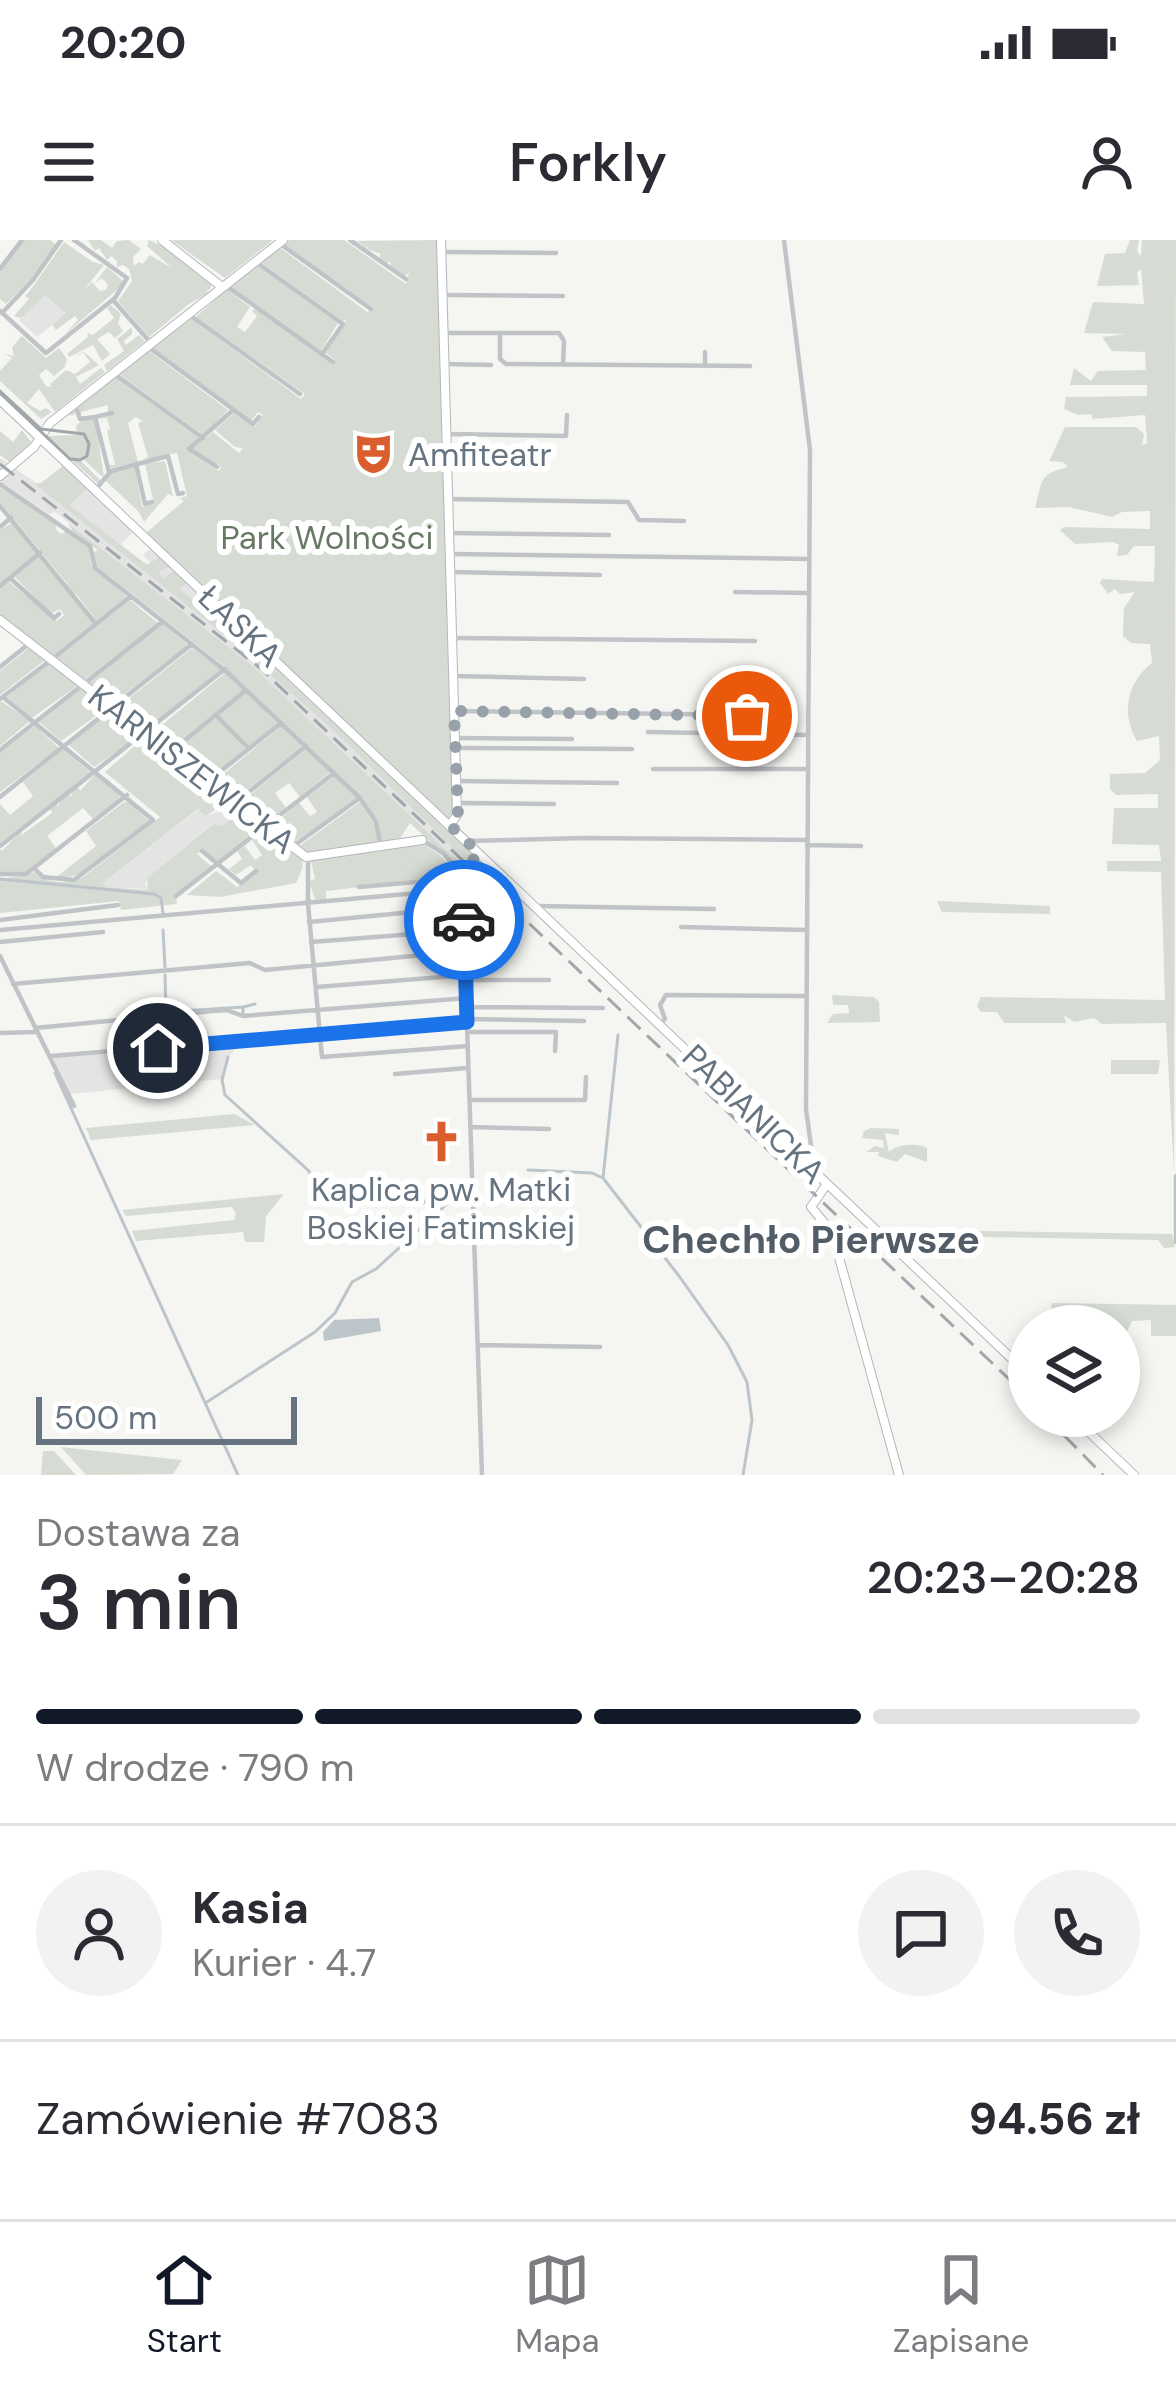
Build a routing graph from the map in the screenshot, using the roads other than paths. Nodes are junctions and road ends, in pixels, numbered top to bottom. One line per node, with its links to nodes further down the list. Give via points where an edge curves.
1 (22, 240): 12 (street)
2 (74, 240): 17 (street, via 128,280)
3 (162, 240): 14 (street)
4 (350, 240): 13 (street)
5 (441, 240): 9 (street)
6 (784, 240): 60 (street, via 810,450)
7 (58, 241): 19 (street)
8 (281, 242): 11 (street); 18 (street)
9 (441, 252): 10 (street); 15 (street)
10 (556, 253)
11 (256, 261): 14 (street); 25 (street, via 343,323)
12 (0, 269)
13 (406, 279)
14 (224, 286): 20 (street); 25 (street)
15 (442, 295): 16 (street); 21 (street)
16 (563, 296)
17 (113, 300): 19 (street, via 46,353); 23 (street)
18 (371, 309)
19 (1, 312)
20 (188, 314): 23 (street); 33 (street)
21 (443, 333): 22 (street); 27 (street)
22 (500, 334): 28 (street, via 506,364); 28 (street, via 559,333)
23 (149, 344): 32 (street); 36 (street)
24 (705, 352): 30 (street)
25 (322, 354): 26 (street)
26 (333, 362)
27 (445, 364): 29 (street); 41 (street)
28 (563, 364): 30 (street)
29 (491, 365)
30 (705, 366): 31 (street)
31 (750, 367)
32 (113, 373): 35 (street); 43 (street)
33 (300, 394)
34 (0, 400): 42 (street, ŁASKA)
35 (74, 404): 39 (street, via 80,419); 42 (street)
36 (232, 411): 40 (street, via 254,424); 43 (street)
37 (112, 413): 39 (street)
38 (567, 415): 41 (street, via 566,436)
39 (95, 417): 46 (street)
40 (259, 417)
41 (447, 434): 50 (street)
42 (39, 437): 47 (street); 48 (street, ŁASKA)
43 (203, 438): 45 (street, via 189,449)
44 (136, 464): 46 (street); 49 (street, via 168,456); 51 (street, via 145,504)
45 (217, 467)
46 (110, 472): 48 (street)
47 (0, 480): 67 (street, via 90,546 93,565)
48 (96, 490): 114 (street, ŁASKA)
49 (183, 493)
50 (448, 499): 54 (street, via 628,502 639,520); 56 (street)
51 (152, 502)
52 (0, 506): 53 (street)
53 (11, 518): 55 (street); 58 (street)
54 (684, 521)
55 (0, 527)
56 (449, 533): 57 (street); 59 (street)
57 (609, 535)
58 (40, 553): 63 (street); 71 (street)
59 (450, 554): 60 (street); 61 (street)
60 (809, 560): 66 (street)
61 (451, 572): 62 (street); 72 (street)
62 (600, 575)
63 (10, 578): 64 (street); 68 (street, via 54,618)
64 (0, 586)
65 (735, 592): 66 (street)
66 (808, 593): 92 (street)
67 (130, 597): 70 (street); 71 (street)
68 (59, 614)
69 (0, 620): 74 (street, KARNISZEWICKA)
70 (162, 622): 75 (street); 81 (street)
71 (97, 624): 76 (street)
72 (453, 638): 73 (street); 79 (street)
73 (755, 641)
74 (30, 644): 76 (street, KARNISZEWICKA); 77 (street)
75 (192, 644): 78 (street); 84 (street)
76 (51, 660): 81 (street, KARNISZEWICKA); 83 (street)
77 (0, 667)
78 (225, 669): 82 (street); 91 (street)
79 (454, 676): 80 (street); 85 (street)
80 (584, 679)
81 (82, 684): 84 (street, KARNISZEWICKA); 88 (street)
82 (246, 690): 86 (street); 89 (street)
83 (2, 698): 88 (street)
84 (112, 707): 91 (street, KARNISZEWICKA); 95 (street)
85 (454, 711): 87 (street); 94 (street)
86 (216, 715): 97 (street); 100 (street)
87 (756, 721)
88 (34, 722): 95 (street); 99 (street)
89 (281, 723): 96 (street); 97 (street)
90 (648, 732): 92 (street)
91 (146, 734): 100 (street, KARNISZEWICKA); 103 (street)
92 (807, 735): 102 (street)
93 (572, 739): 94 (street)
94 (456, 743): 98 (street); 106 (street)
95 (64, 746): 103 (street); 109 (street)
96 (306, 746): 104 (street); 111 (street)
97 (249, 748): 105 (street)
98 (632, 749)
99 (0, 750)
100 (170, 752): 105 (street, KARNISZEWICKA)
101 (653, 769): 102 (street)
102 (807, 769): 118 (street)
103 (98, 771): 108 (street); 119 (street)
104 (334, 772): 110 (street); 115 (street)
105 (208, 782): 111 (street, KARNISZEWICKA)
106 (457, 782): 107 (street); 112 (street)
107 (616, 783)
108 (127, 795): 127 (street); 127 (street, via 153,820 74,880 52,880)
109 (0, 797)
110 (360, 798): 120 (street); 122 (street)
111 (236, 803): 115 (street, KARNISZEWICKA)
112 (457, 803): 113 (street); 114 (street)
113 (554, 804)
114 (450, 825): 117 (street, ŁASKA)
115 (266, 827): 122 (street, KARNISZEWICKA); 126 (street)
116 (422, 840): 120 (street, KARNISZEWICKA); 130 (street, KARNISZEWICKA)
117 (467, 841): 118 (street); 124 (street, ŁASKA)
118 (807, 843): 121 (street); 144 (street)
119 (0, 846)
120 (381, 846): 125 (street, KARNISZEWICKA)
121 (862, 846)
122 (292, 847): 125 (street, KARNISZEWICKA)
123 (202, 851): 126 (street)
124 (479, 853): 130 (street); 136 (street, PABIANICKA)
125 (308, 858): 134 (street)
126 (217, 865): 128 (street, via 241,883); 133 (street)
127 (34, 868): 129 (street)
128 (256, 871)
129 (0, 874)
130 (462, 876): 131 (street); 132 (street)
131 (359, 887)
132 (463, 890): 134 (street); 137 (street)
133 (176, 896)
134 (308, 904): 140 (street); 142 (street)
135 (118, 905): 139 (street)
136 (536, 906): 138 (street); 164 (street, PABIANICKA)
137 (464, 907): 140 (street); 143 (street)
138 (715, 909)
139 (0, 920)
140 (309, 922): 147 (street)
141 (680, 927): 144 (street)
142 (0, 930)
143 (465, 930): 147 (street); 149 (street)
144 (806, 930): 157 (street)
145 (103, 932): 146 (street)
146 (0, 942)
147 (311, 942): 151 (street)
148 (505, 949): 149 (street)
149 (465, 950): 151 (street); 153 (street)
150 (0, 956): 152 (street)
151 (313, 966): 155 (street, via 266,970 250,963); 156 (street)
152 (3, 971): 155 (street)
153 (467, 977): 154 (street); 156 (street); 158 (street)
154 (549, 980)
155 (13, 983): 165 (street)
156 (315, 987): 161 (street)
157 (806, 996): 164 (street, via 666,995); 179 (street)
158 (467, 998): 159 (street); 161 (street)
159 (467, 1007): 160 (street); 162 (street)
160 (603, 1008)
161 (317, 1010): 165 (street, via 227,1010); 168 (street)
162 (467, 1020): 163 (street); 166 (street); 168 (street)
163 (584, 1021)
164 (660, 1024): 179 (street, PABIANICKA)
165 (36, 1030): 167 (street); 171 (street)
166 (468, 1032): 169 (street); 170 (street, via 556,1032)
167 (0, 1033)
168 (320, 1034): 169 (street, via 322,1057); 171 (street)
169 (468, 1046): 172 (street)
170 (555, 1051)
171 (51, 1056): 176 (street)
172 (469, 1068): 173 (street); 175 (street)
173 (395, 1074)
174 (586, 1077): 175 (street, via 585,1100)
175 (470, 1100): 177 (street)
176 (74, 1106)
177 (471, 1127): 178 (street); 182 (street)
178 (549, 1129)
179 (814, 1171): 181 (street, PABIANICKA)
180 (1176, 1176): 184 (street)
181 (827, 1184): 187 (street, PABIANICKA); 190 (street, via 811,1207 834,1236)
182 (473, 1194): 183 (street); 185 (street)
183 (424, 1202)
184 (1176, 1242)
185 (478, 1346): 186 (street); 189 (street)
186 (600, 1347)
187 (1008, 1355)
188 (1094, 1437): 191 (street)
189 (482, 1475)
190 (899, 1475)
191 (1134, 1475)

